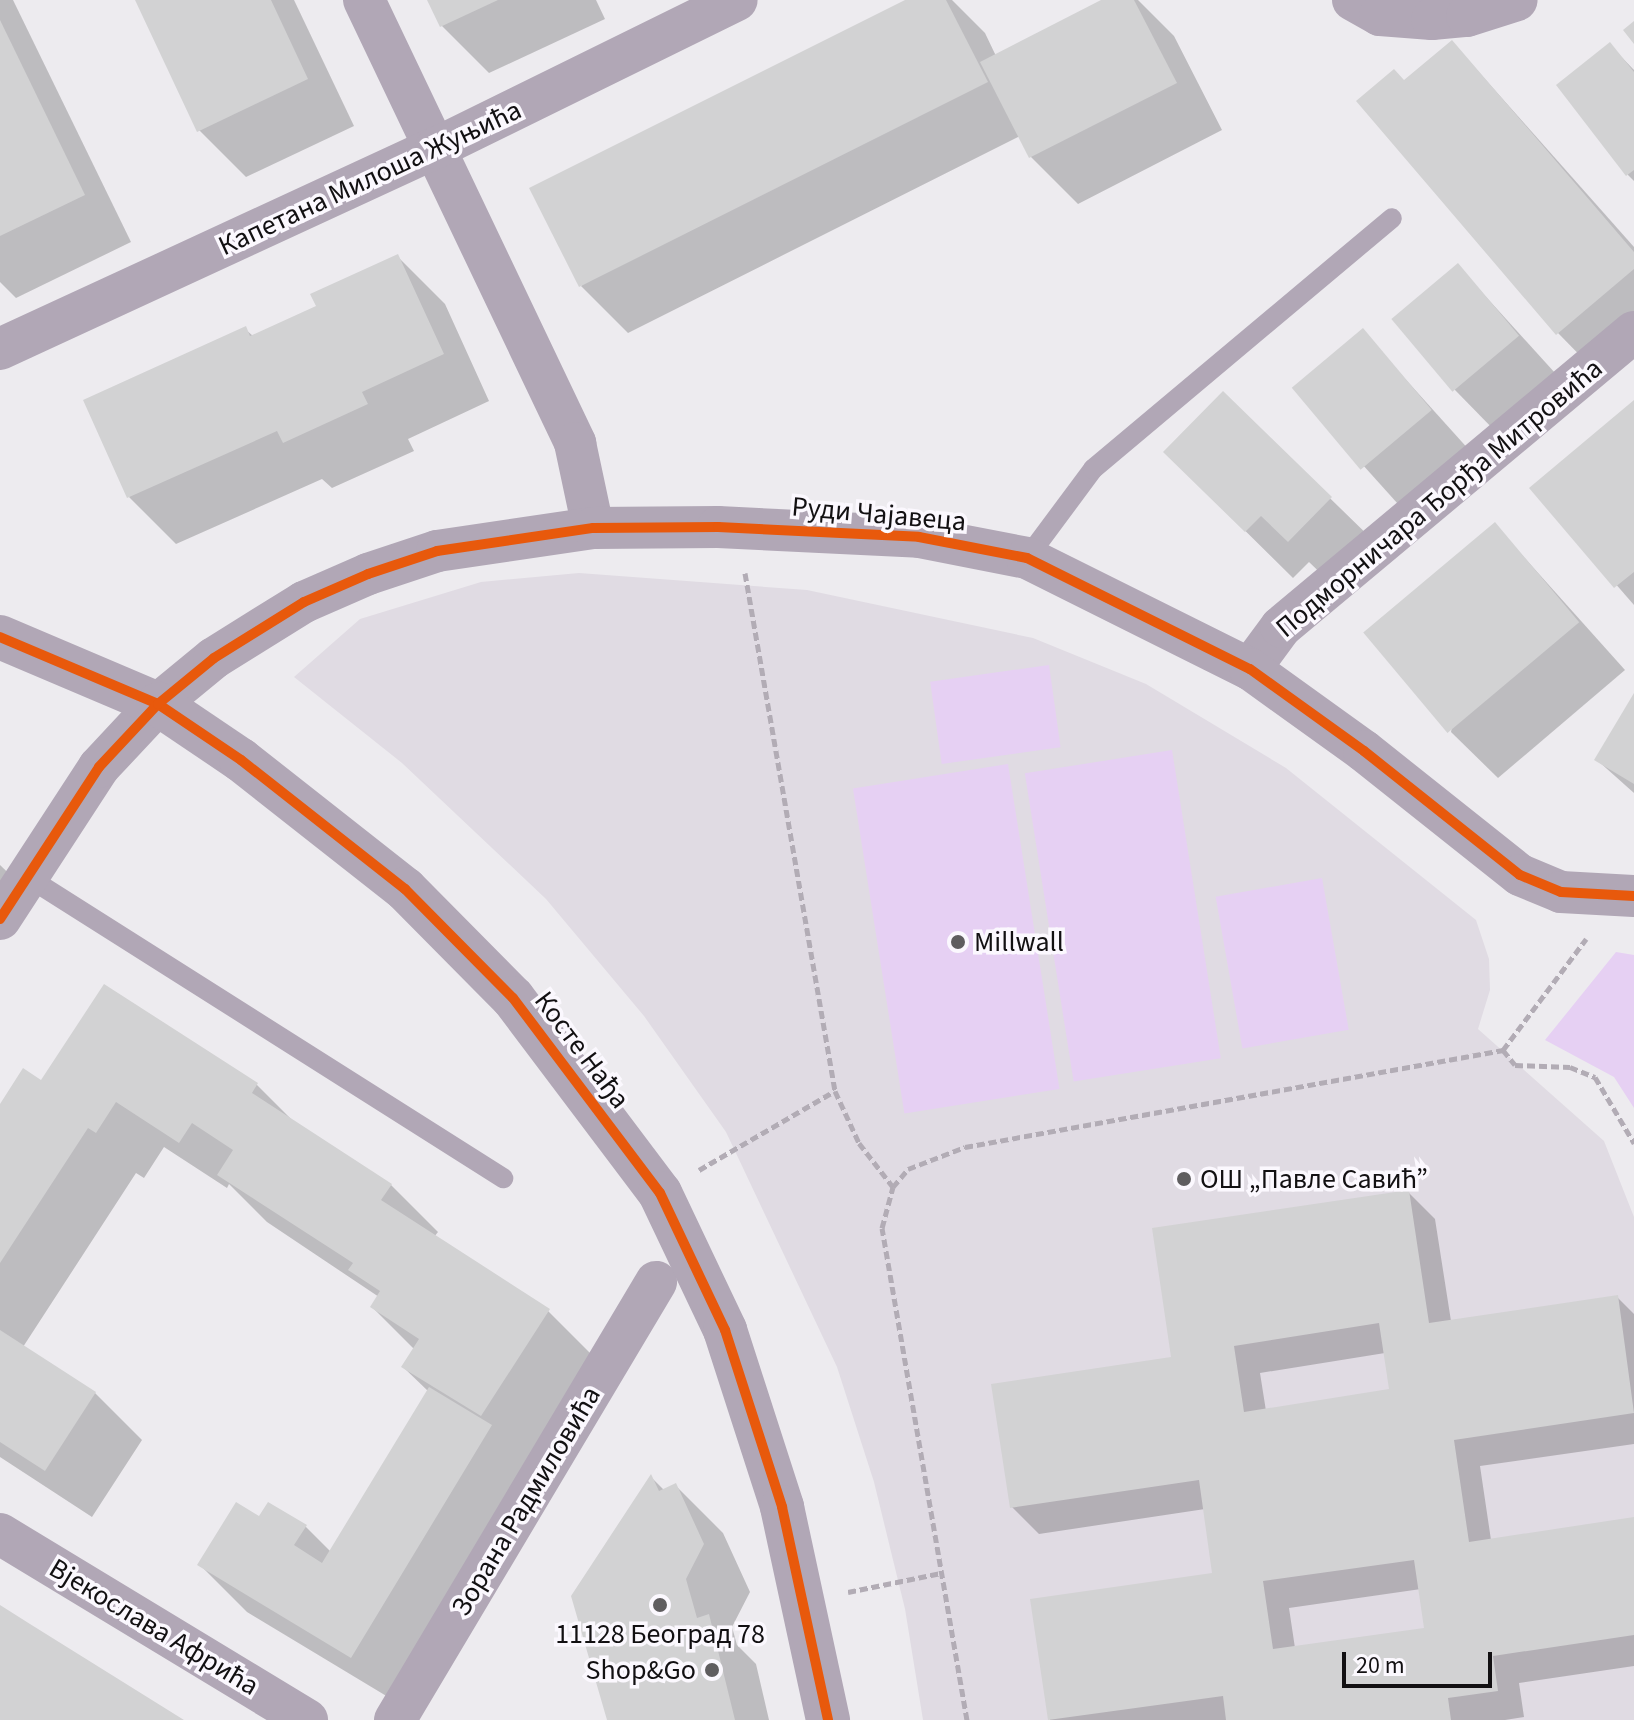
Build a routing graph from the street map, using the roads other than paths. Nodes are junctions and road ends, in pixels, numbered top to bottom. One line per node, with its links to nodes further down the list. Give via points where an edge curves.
1 (364, 0): 5 (street)
2 (737, 0): 5 (street, Капетана Милоша Жуњића)
3 (1353, 0): 4 (street, via 1380,15 1432,19 1467,16)
4 (1517, 0)
5 (436, 148): 8 (street, Капетана Милоша Жуњића); 9 (street, via 575,443)
6 (1392, 218): 10 (lane, via 1093,469)
7 (1634, 332): 12 (street, Подморничара Ђорђа Митровића, via 1281,627)
8 (0, 349)
9 (593, 528): 10 (street, Руди Чајавеца, via 919,537); 13 (street, Руди Чајавеца, via 437,551 368,574 304,602 214,658)
10 (1027, 558): 12 (street, Руди Чајавеца)
11 (0, 637): 13 (street, Косте Нађа)
12 (1250, 669): 15 (street, Руди Чајавеца, via 1520,875 1561,892)
13 (158, 704): 14 (street, Руди Чајавеца, via 99,767); 22 (street, Косте Нађа, via 241,760 405,889 513,998 660,1193 725,1330 760,1429 806,1600)
14 (26, 876): 16 (street, Руди Чајавеца); 17 (lane)
15 (1625, 896)
16 (0, 919)
17 (503, 1178)
18 (656, 1282): 21 (street, Зорана Радмиловића)
19 (0, 1534): 20 (street, Вјекослава Афрића)
20 (307, 1720)
21 (395, 1720)
22 (828, 1720)

